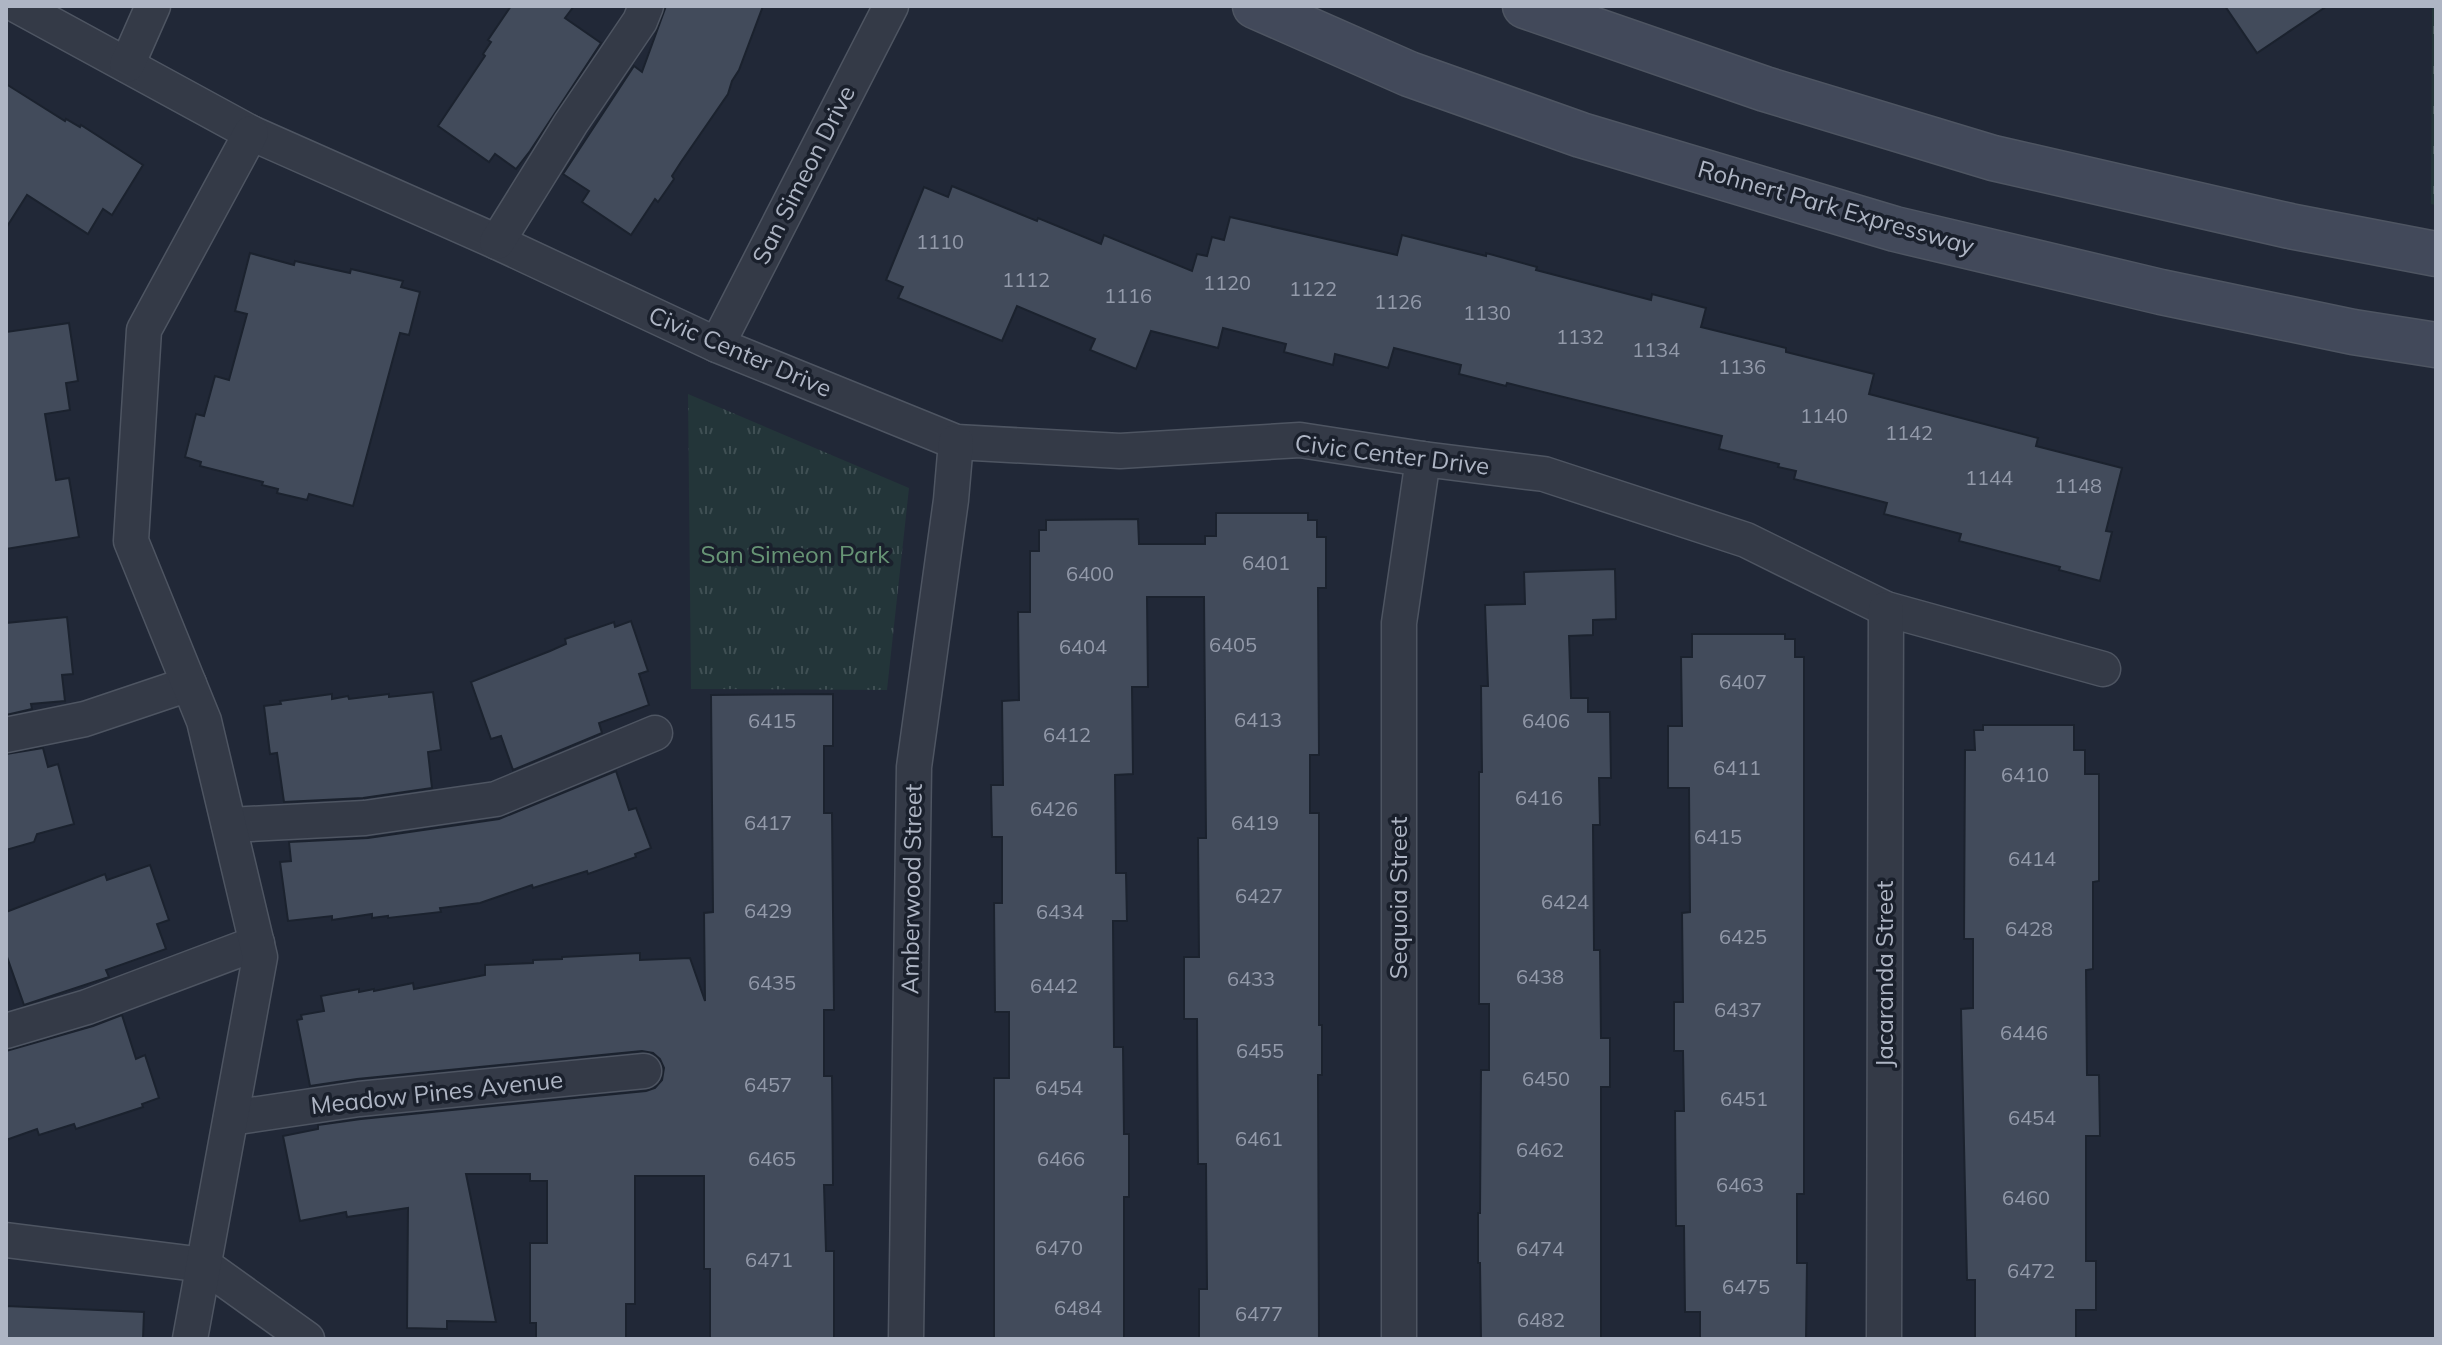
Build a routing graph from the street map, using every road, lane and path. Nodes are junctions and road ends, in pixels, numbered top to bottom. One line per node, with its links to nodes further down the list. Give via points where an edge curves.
1 (18, 6): 7 (street, Civic Center Drive)
2 (153, 6): 7 (street)
3 (646, 6): 9 (street)
4 (891, 6): 11 (street, San Simeon Drive)
5 (1255, 6): 12 (main road, Rohnert Park Expressway, via 1409,74 1566,130 1895,229 2161,292)
6 (1525, 6): 10 (main road, via 1765,89 1993,158)
7 (127, 65): 8 (street, Civic Center Drive)
8 (251, 133): 9 (street, Civic Center Drive); 17 (street, via 144,330 131,541)
9 (497, 242): 11 (street, Civic Center Drive)
10 (2436, 254)
11 (717, 345): 13 (street, Civic Center Drive)
12 (2436, 345)
13 (956, 442): 14 (street, Civic Center Drive, via 1120,451 1300,440); 29 (street, Amberwood Street, via 914,767)
14 (1423, 459): 15 (street, Civic Center Drive, via 1544,474 1746,540); 30 (street, Sequoia Street, via 1399,623)
15 (1886, 609): 16 (street, Civic Center Drive); 31 (street, Jacaranda Street)
16 (2103, 669)
17 (189, 684): 19 (street, via 85,719); 20 (street, via 204,721)
18 (655, 733): 20 (street, via 496,799 365,818)
19 (6, 735)
20 (229, 825): 21 (street)
21 (257, 943): 22 (street, via 87,1007); 24 (street, via 260,957)
22 (6, 1031)
23 (644, 1071): 24 (street, Meadow Pines Avenue, via 359,1099)
24 (231, 1118): 26 (street)
25 (6, 1240): 26 (street)
26 (204, 1265): 27 (street); 28 (street)
27 (190, 1339)
28 (307, 1339)
29 (906, 1339)
30 (1399, 1339)
31 (1884, 1339)

